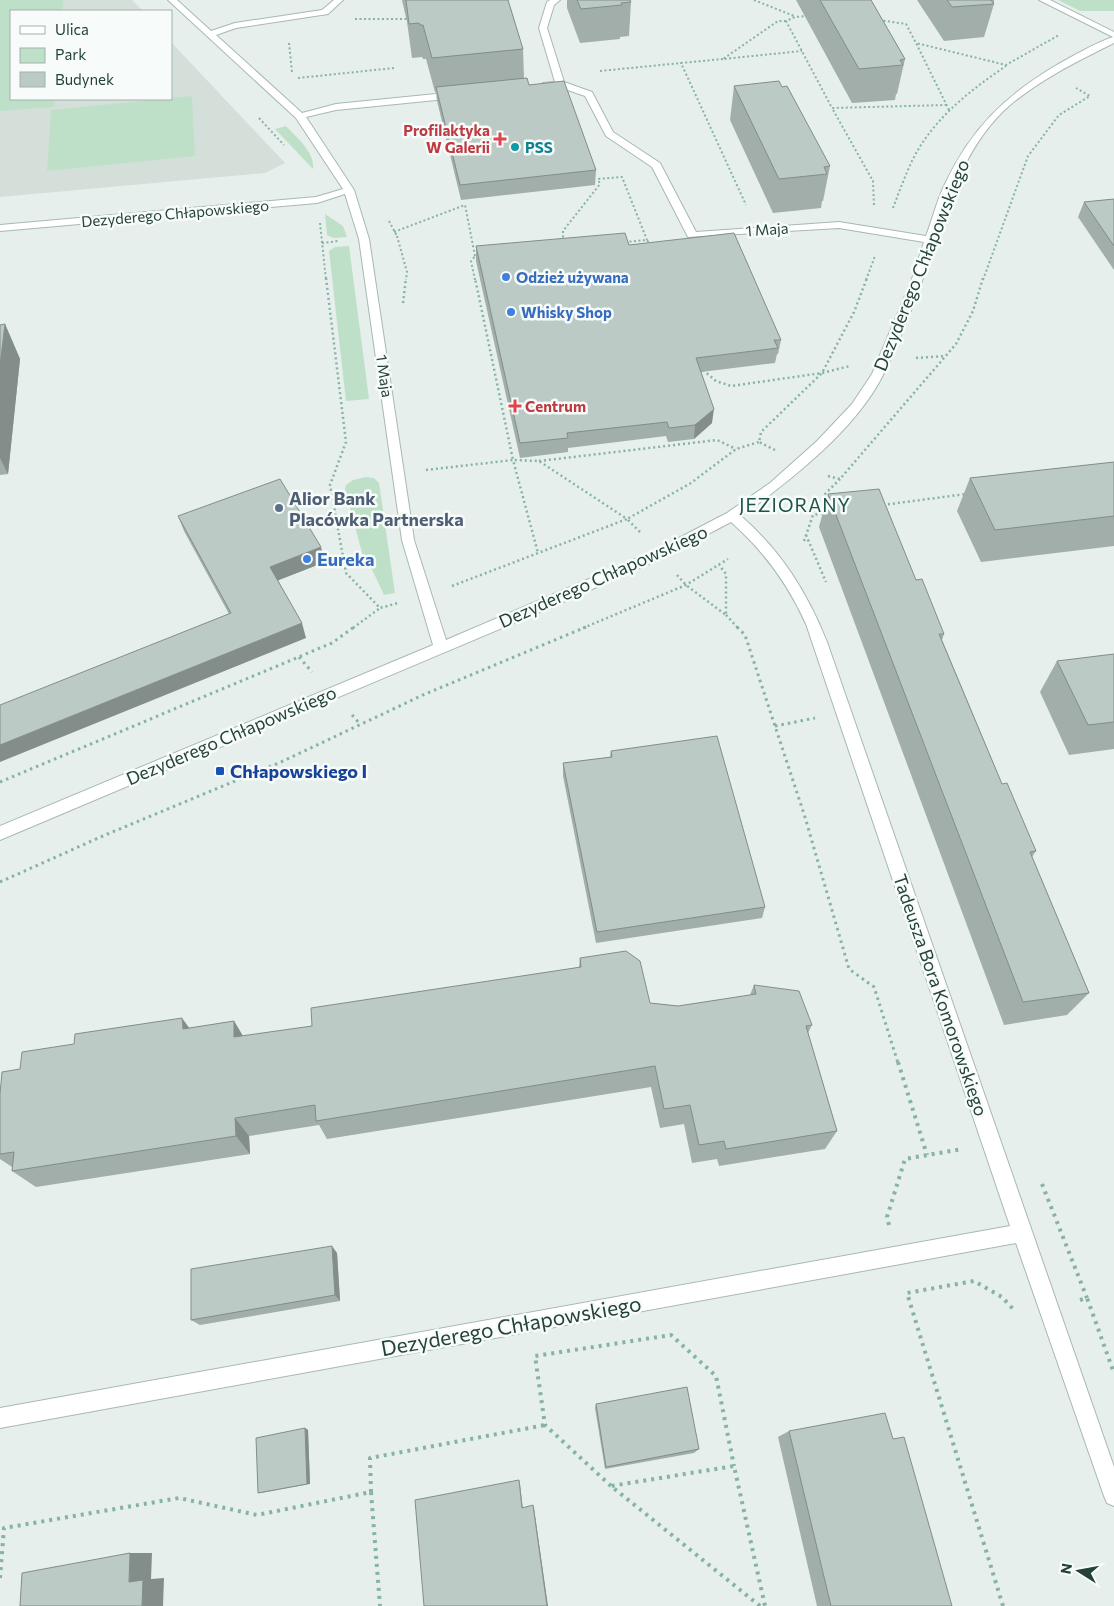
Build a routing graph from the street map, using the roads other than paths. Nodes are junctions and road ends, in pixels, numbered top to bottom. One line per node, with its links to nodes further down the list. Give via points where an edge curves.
1 (172, 0): 5 (street, 1 Maja)
2 (339, 0): 5 (street, via 325,12 235,26)
3 (556, 0): 8 (street, via 550,4 542,28)
4 (1043, 0): 6 (street)
5 (209, 34): 11 (street, 1 Maja)
6 (1114, 35)
7 (1114, 40): 14 (street, Dezyderego Chłapowskiego, via 1052,71 993,117 971,144 950,182)
8 (560, 84): 9 (street, 1 Maja); 14 (street, 1 Maja, via 589,94 609,134 656,166 692,234 839,226)
9 (534, 86)
10 (470, 93): 11 (street, via 336,108)
11 (300, 116): 12 (street, 1 Maja)
12 (349, 190): 13 (street, Dezyderego Chłapowskiego, via 317,200); 16 (street, 1 Maja, via 364,239 408,540)
13 (0, 228)
14 (930, 240): 15 (street, Dezyderego Chłapowskiego, via 878,374 856,407 774,486)
15 (732, 516): 16 (street, Dezyderego Chłapowskiego, via 659,554); 18 (street, Tadeusza Bora Komorowskiego, via 767,549 787,575 816,633)
16 (441, 647): 17 (street, Dezyderego Chłapowskiego)
17 (0, 833)
18 (1022, 1233): 19 (street, Dezyderego Chłapowskiego); 20 (street, Tadeusza Bora Komorowskiego)
19 (0, 1418)
20 (1114, 1496)

